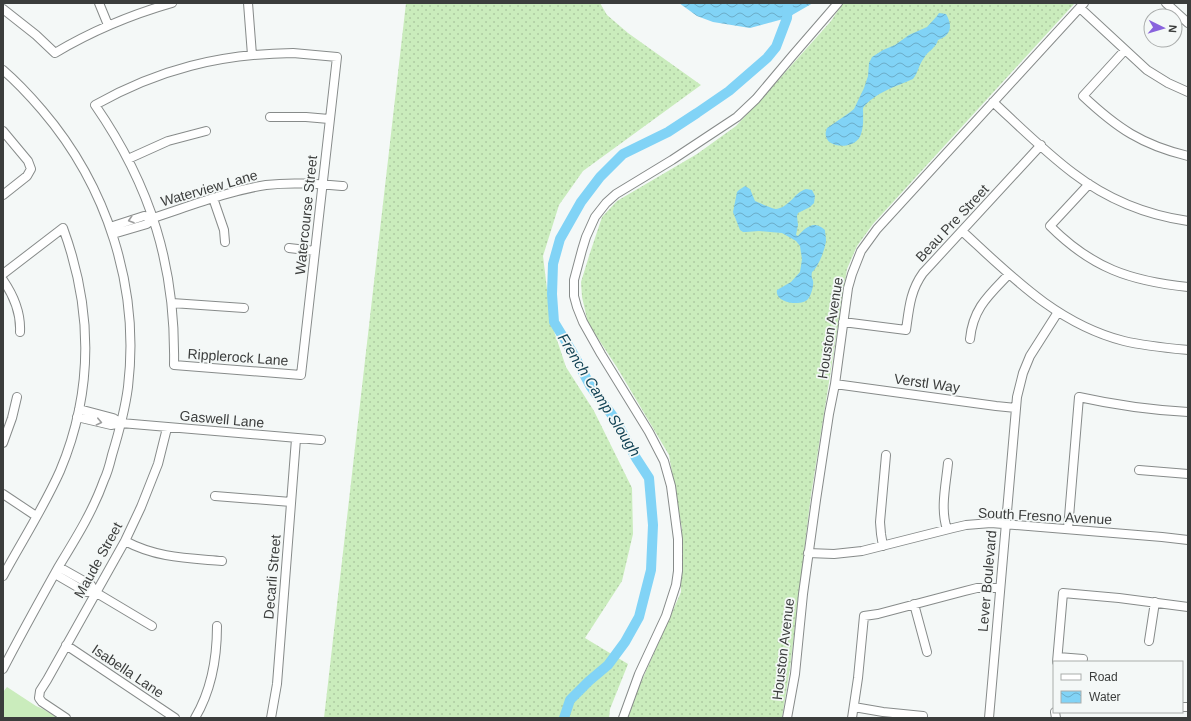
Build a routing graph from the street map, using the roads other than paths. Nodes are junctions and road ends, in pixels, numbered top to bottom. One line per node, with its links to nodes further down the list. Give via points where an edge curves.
1 (5, 3): 8 (street)
2 (99, 3): 10 (street)
3 (172, 3): 10 (street)
4 (248, 3): 12 (street)
5 (838, 3): 94 (street, via 756,99 737,117 616,194 606,203 595,217 582,250 574,280 577,307 601,354 664,461 671,486 678,539 676,586)
6 (1169, 4): 9 (street)
7 (1082, 6): 11 (street); 15 (street, Houston Avenue)
8 (3, 8): 10 (street, via 55,53)
9 (1188, 23)
10 (108, 25)
11 (1126, 50): 14 (street, via 1156,76); 21 (street, via 1083,96 1131,134 1170,152)
12 (252, 55): 17 (street, Watercourse Street, via 336,57); 22 (street, via 214,60 175,70 138,84 95,105)
13 (3, 70): 30 (street, via 35,102 63,137 90,179)
14 (1188, 92)
15 (993, 102): 20 (street); 42 (street, Houston Avenue, via 869,239 852,274)
16 (270, 117): 17 (street)
17 (330, 119): 23 (street, Watercourse Street)
18 (3, 131): 26 (street, via 28,160 31,169 27,176)
19 (206, 131): 22 (street, via 168,141)
20 (1041, 145): 24 (street, via 1061,164); 31 (street, Beau Pre Street)
21 (1188, 156)
22 (128, 158): 28 (street)
23 (322, 184): 25 (street, Waterview Lane); 27 (street, Waterview Lane, via 266,185); 34 (street, Watercourse Street)
24 (1089, 184): 29 (street, via 1129,205); 38 (street, via 1050,226 1085,256 1115,271 1145,281)
25 (343, 186)
26 (3, 195)
27 (213, 198): 28 (street, Waterview Lane); 32 (street, via 224,230)
28 (153, 218): 30 (street, Waterview Lane, via 147,224); 39 (street, via 164,257)
29 (1188, 221)
30 (111, 231): 52 (street, via 122,267 130,330 128,380)
31 (962, 231): 36 (street); 42 (street, Beau Pre Street, via 919,279 912,295 906,330)
32 (225, 242)
33 (290, 248): 34 (street)
34 (315, 251): 46 (street, Watercourse Street)
35 (3, 274): 51 (street, via 63,228 76,271 84,320 85,358)
36 (1009, 274): 41 (street); 44 (street, via 981,306 973,322)
37 (3, 280): 43 (street, via 18,308)
38 (1188, 286)
39 (172, 303): 40 (street); 46 (street, Ripplerock Lane, via 174,365)
40 (244, 308)
41 (1058, 312): 45 (street, via 1091,330 1123,340); 49 (street, Lever Boulevard, via 1028,361 1020,384)
42 (843, 322): 47 (street, Houston Avenue)
43 (20, 332)
44 (970, 339)
45 (1188, 350)
46 (301, 375)
47 (835, 384): 49 (street, Verstl Way); 71 (street, Houston Avenue)
48 (17, 397): 56 (street)
49 (1016, 408): 65 (street, Lever Boulevard)
50 (1188, 412): 66 (street, via 1126,406 1079,397)
51 (78, 413): 52 (street, Gaswell Lane, via 113,418); 64 (street, via 60,471)
52 (121, 423): 53 (street, Gaswell Lane); 73 (street, via 105,480 87,520)
53 (167, 428): 54 (street, Gaswell Lane); 69 (street, Maude Street, via 158,464)
54 (296, 438): 55 (street, Gaswell Lane); 63 (street, Decarli Street)
55 (321, 440)
56 (3, 442)
57 (886, 454): 70 (street, via 880,522)
58 (948, 463): 67 (street, via 944,508)
59 (1138, 470): 60 (street)
60 (1188, 474)
61 (3, 494): 64 (street)
62 (215, 496): 63 (street)
63 (291, 502): 93 (street, Decarli Street, via 277,684)
64 (36, 516): 74 (street)
65 (1005, 524): 66 (street, South Fresno Avenue); 67 (street, South Fresno Avenue, via 978,524); 75 (street, Lever Boulevard)
66 (1068, 529): 68 (street, South Fresno Avenue)
67 (947, 530): 70 (street, South Fresno Avenue)
68 (1188, 540)
69 (125, 541): 72 (street, via 157,554); 76 (street, Maude Street)
70 (883, 546): 71 (street, South Fresno Avenue, via 849,554)
71 (808, 553): 95 (street, Houston Avenue, via 795,674)
72 (222, 561)
73 (57, 571): 76 (street, via 86,592); 87 (street)
74 (3, 576)
75 (1000, 588): 78 (street, via 977,588); 97 (street, Lever Boulevard)
76 (95, 592): 80 (street); 83 (street, Maude Street)
77 (1155, 602): 79 (street); 82 (street); 86 (street, via 1063,593)
78 (914, 604): 84 (street); 88 (street, via 864,616)
79 (1188, 607)
80 (152, 626)
81 (217, 626): 92 (street, via 211,676)
82 (1150, 641)
83 (66, 645): 90 (street, Maude Street, via 38,698); 91 (street, Isabella Lane)
84 (927, 652)
85 (1083, 659): 86 (street)
86 (1058, 660)
87 (3, 669)
88 (854, 707): 89 (street); 96 (street)
89 (923, 716)
90 (66, 718)
91 (175, 718)
92 (194, 718)
93 (272, 718)
94 (623, 718)
95 (787, 718)
96 (852, 718)
97 (989, 718)

